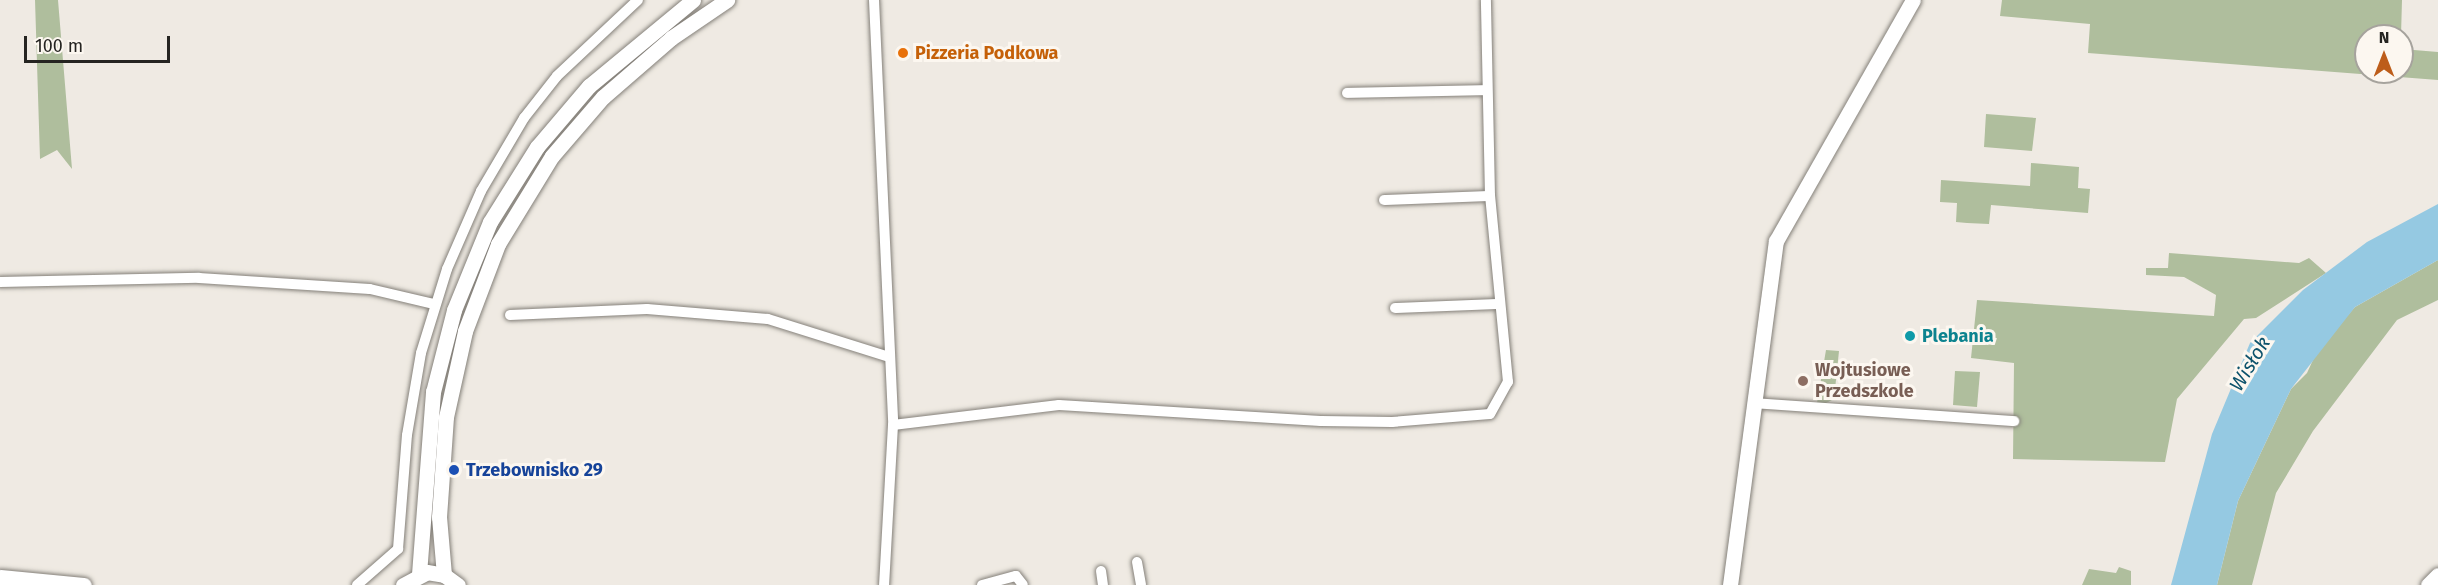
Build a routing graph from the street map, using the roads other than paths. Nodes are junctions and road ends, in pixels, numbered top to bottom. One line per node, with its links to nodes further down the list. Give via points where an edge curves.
1 (638, 0): 12 (street, via 579,53 524,118 481,190)
2 (693, 0): 22 (main road, via 589,86 537,147 490,222 454,310 433,392)
3 (727, 0): 23 (main road, via 671,38 603,97 552,156 498,244 465,331 446,417 439,517)
4 (874, 0): 16 (street)
5 (1486, 0): 7 (street)
6 (1913, 0): 17 (main road, via 1781,227)
7 (1487, 90): 8 (street); 9 (street)
8 (1347, 93)
9 (1490, 196): 10 (street); 13 (street)
10 (1384, 200)
11 (0, 282): 12 (street, via 199,278 370,289)
12 (434, 304): 27 (street, via 413,393 398,549)
13 (1497, 304): 14 (street); 19 (street, via 1508,382 1490,414 1321,421 1059,405)
14 (1395, 308)
15 (510, 315): 16 (street, via 647,309 768,319)
16 (889, 357): 19 (street)
17 (1754, 404): 18 (street); 35 (main road)
18 (2014, 421)
19 (893, 425): 30 (street)
20 (1137, 562): 34 (street)
21 (1101, 571): 33 (street)
22 (419, 574): 23 (main road); 28 (main road)
23 (444, 575): 29 (main road)
24 (2438, 575): 36 (main road)
25 (0, 577): 26 (main road)
26 (84, 585)
27 (357, 585)
28 (403, 585)
29 (458, 585)
30 (884, 585)
31 (982, 585): 32 (street, via 1016,576)
32 (1023, 585)
33 (1103, 585)
34 (1141, 585)
35 (1730, 585)
36 (2428, 585)

